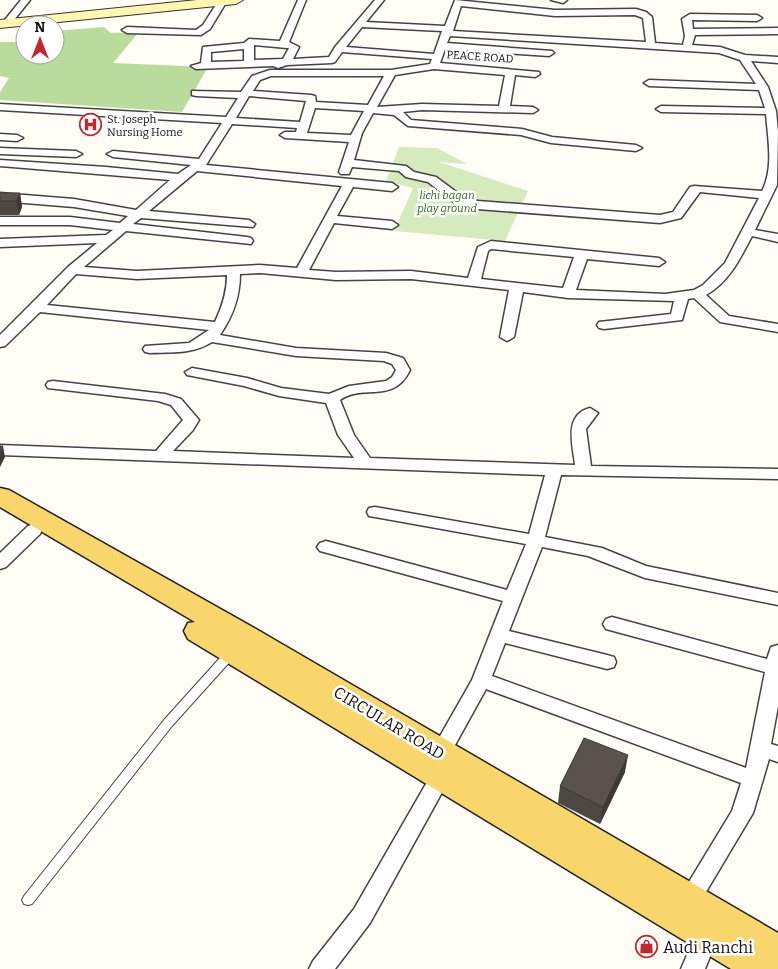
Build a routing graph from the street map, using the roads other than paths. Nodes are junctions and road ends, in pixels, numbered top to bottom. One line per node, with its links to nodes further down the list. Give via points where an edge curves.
1 (26, 0): 10 (street)
2 (302, 0): 18 (street)
3 (380, 0): 11 (street)
4 (555, 0): 5 (street)
5 (563, 0)
6 (229, 1): 10 (main road); 13 (street, via 198,33)
7 (458, 2): 14 (street, PEACE ROAD, via 458,14); 21 (street, via 570,13 642,13 647,17)
8 (491, 17): 12 (street)
9 (757, 18): 16 (street, via 690,17 687,19)
10 (4, 23)
11 (359, 24): 14 (street); 22 (street)
12 (565, 24)
13 (127, 30)
14 (448, 31): 20 (street, PEACE ROAD); 21 (street)
15 (778, 31): 16 (street)
16 (689, 39): 17 (street); 21 (street); 24 (street)
17 (767, 41)
18 (283, 44): 19 (street, via 249,42); 27 (street, via 294,47)
19 (249, 46): 26 (street); 26 (street, via 206,49 201,65)
20 (443, 46): 23 (street); 28 (street, PEACE ROAD)
21 (651, 46)
22 (338, 49): 27 (street, via 332,60); 28 (street)
23 (549, 53)
24 (744, 58): 25 (street); 34 (street)
25 (778, 60)
26 (249, 62): 27 (street)
27 (286, 62): 31 (street, via 274,67)
28 (435, 62): 29 (street, PEACE ROAD); 30 (street)
29 (510, 72): 32 (street, PEACE ROAD); 41 (street)
30 (391, 73): 36 (street); 39 (street)
31 (270, 74): 36 (street); 37 (street, via 256,78)
32 (535, 74)
33 (649, 83): 34 (street)
34 (763, 87): 44 (street)
35 (196, 93): 37 (street)
36 (313, 93): 37 (street); 39 (street); 46 (street)
37 (244, 97): 45 (street)
38 (1, 105): 45 (street)
39 (370, 109): 43 (street); 50 (street)
40 (660, 109): 44 (street)
41 (504, 110): 42 (street); 43 (street, via 422,108)
42 (533, 110)
43 (383, 111): 51 (street, via 397,112 408,123 522,132 551,140)
44 (771, 111): 49 (street)
45 (226, 125): 46 (street); 57 (street)
46 (302, 130): 50 (street)
47 (0, 137): 48 (street)
48 (17, 138)
49 (775, 138): 63 (street, via 775,165 771,186)
50 (355, 139): 56 (street)
51 (636, 148)
52 (0, 150): 53 (street)
53 (76, 154)
54 (112, 154): 57 (street)
55 (0, 163): 58 (street)
56 (348, 163): 59 (street); 64 (street, via 402,168 410,176 432,179)
57 (200, 165): 58 (street); 59 (street)
58 (180, 178): 66 (street)
59 (345, 183): 60 (street); 67 (street)
60 (392, 187)
61 (514, 196): 64 (street, via 481,195)
62 (0, 198): 66 (street, via 74,203)
63 (764, 198): 64 (street, via 698,188 677,215 667,219); 65 (street); 72 (street)
64 (459, 200)
65 (778, 202)
66 (138, 214): 69 (street); 71 (street)
67 (330, 219): 70 (street); 81 (street)
68 (0, 221): 71 (street, via 70,221)
69 (249, 224)
70 (392, 225)
71 (121, 228): 74 (street); 75 (street)
72 (748, 232): 73 (street); 85 (street, via 731,265)
73 (778, 238)
74 (108, 239): 76 (street); 79 (street)
75 (247, 241)
76 (0, 243)
77 (582, 254): 78 (street); 82 (street, via 486,246); 84 (street)
78 (659, 262)
79 (73, 270): 80 (street, via 136,275); 87 (street)
80 (232, 270): 81 (street); 90 (street, via 232,294 226,312)
81 (301, 273): 82 (street, via 411,275)
82 (474, 281): 83 (street)
83 (517, 286): 84 (street); 91 (street)
84 (568, 294): 86 (street)
85 (698, 294): 86 (street); 89 (street, via 725,319)
86 (682, 296): 88 (street, via 677,317)
87 (37, 308): 90 (street); 92 (street)
88 (604, 324)
89 (778, 328)
90 (213, 332): 93 (street, via 197,345); 96 (street, via 296,352 386,356 402,365 402,374 391,384 344,392)
91 (507, 337)
92 (0, 343)
93 (150, 349)
94 (192, 372): 96 (street, via 280,392)
95 (53, 385): 99 (street, via 176,402 191,420)
96 (332, 399): 100 (street, via 346,435)
97 (590, 413): 102 (street, via 578,429)
98 (0, 450): 99 (street)
99 (161, 455): 100 (street)
100 (365, 463): 101 (street)
101 (554, 470): 102 (street); 108 (street)
102 (584, 470): 103 (street)
103 (778, 474)
104 (0, 496): 120 (main road, CIRCULAR ROAD, via 245,637)
105 (0, 512): 107 (main road, CIRCULAR ROAD)
106 (375, 512): 108 (street)
107 (34, 530): 110 (street); 115 (main road, CIRCULAR ROAD)
108 (536, 540): 111 (street); 112 (street, via 602,554 645,572)
109 (326, 547): 111 (street)
110 (0, 563)
111 (514, 598): 114 (street)
112 (778, 599)
113 (612, 624): 116 (street)
114 (499, 635): 117 (street); 118 (street)
115 (233, 651): 120 (main road, CIRCULAR ROAD); 122 (lane, via 168,723)
116 (777, 660): 119 (street)
117 (607, 662)
118 (481, 680): 120 (street); 121 (street)
119 (769, 752): 121 (street)
120 (437, 767): 123 (main road, CIRCULAR ROAD); 124 (main road, CIRCULAR ROAD); 126 (street, via 376,893)
121 (753, 780): 123 (street, via 742,813)
122 (28, 900)
123 (689, 900): 125 (main road, CIRCULAR ROAD)
124 (707, 934): 127 (street); 128 (main road, CIRCULAR ROAD)
125 (778, 953)
126 (321, 969)
127 (693, 969)
128 (765, 969)

